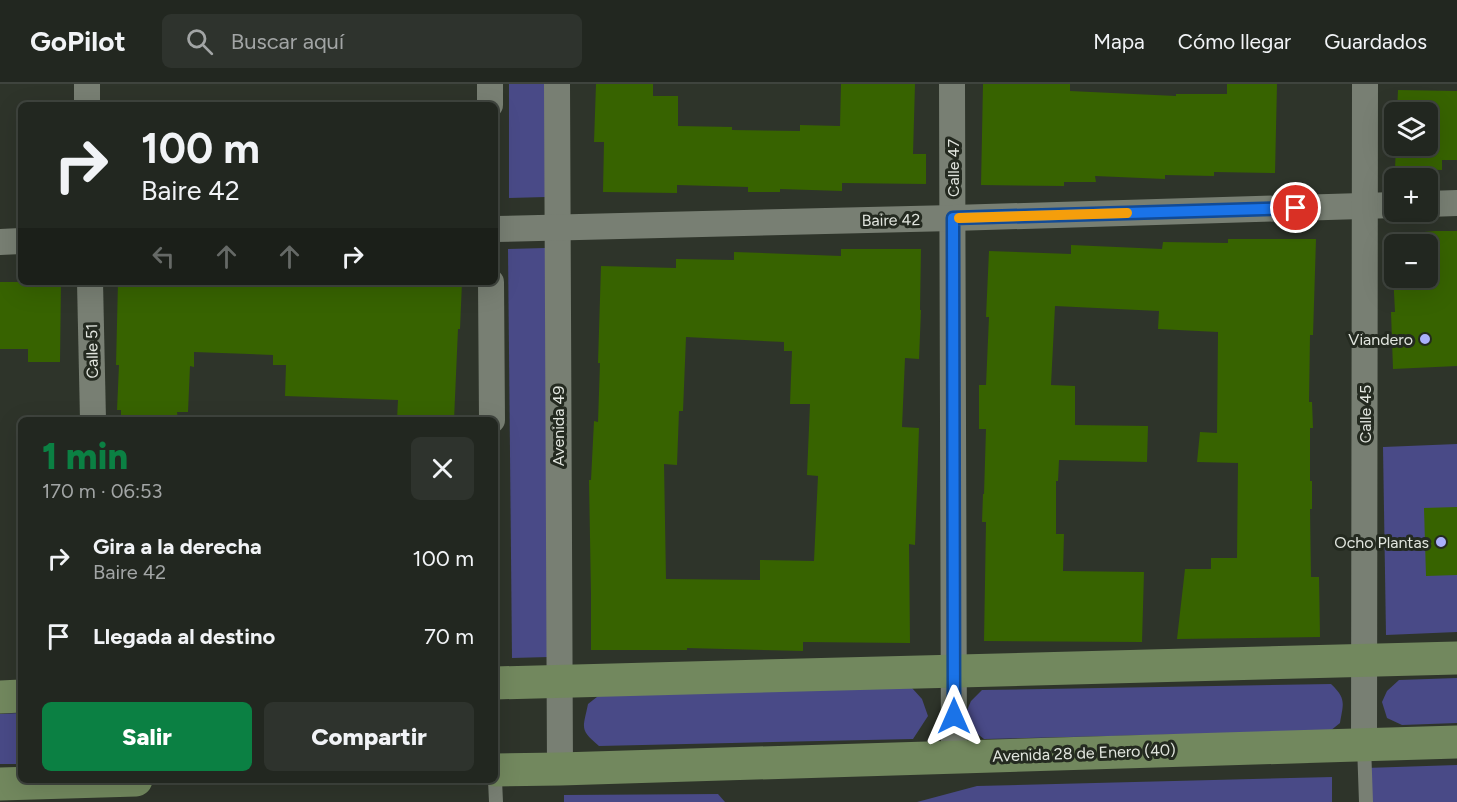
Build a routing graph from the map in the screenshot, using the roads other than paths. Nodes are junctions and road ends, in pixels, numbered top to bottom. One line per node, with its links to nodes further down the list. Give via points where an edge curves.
1 (87, 84): 6 (street)
2 (490, 84): 7 (street)
3 (557, 84): 13 (street, Avenida 49)
4 (952, 84): 12 (street, Calle 47)
5 (1365, 84): 11 (street, Calle 45)
6 (87, 102)
7 (490, 102)
8 (1457, 203): 9 (street)
9 (1438, 204)
10 (1384, 205): 11 (street, Baire 42)
11 (1365, 206): 12 (street, Baire 42); 22 (street, Calle 45)
12 (953, 218): 13 (street, Baire 42); 23 (street, Calle 47)
13 (558, 227): 14 (street, Baire 42); 24 (street, Avenida 49)
14 (498, 229)
15 (18, 241): 16 (street)
16 (0, 242)
17 (90, 285): 19 (street, Calle 51)
18 (491, 285): 20 (street)
19 (93, 417)
20 (492, 417)
21 (1457, 658): 22 (main road)
22 (1365, 660): 23 (main road); 29 (street, Calle 45)
23 (954, 671): 24 (main road); 30 (street, Calle 47)
24 (559, 681): 25 (main road); 31 (street, Avenida 49)
25 (498, 683)
26 (18, 696): 27 (main road)
27 (0, 697)
28 (1457, 742): 29 (main road, Avenida 28 de Enero (40))
29 (1364, 745): 30 (main road, Avenida 28 de Enero (40)); 37 (lane)
30 (954, 757): 31 (main road, Avenida 28 de Enero (40))
31 (560, 769): 32 (main road, Avenida 28 de Enero (40))
32 (498, 770)
33 (495, 783): 36 (lane)
34 (0, 784): 35 (main road)
35 (98, 784)
36 (495, 802)
37 (1366, 802)

